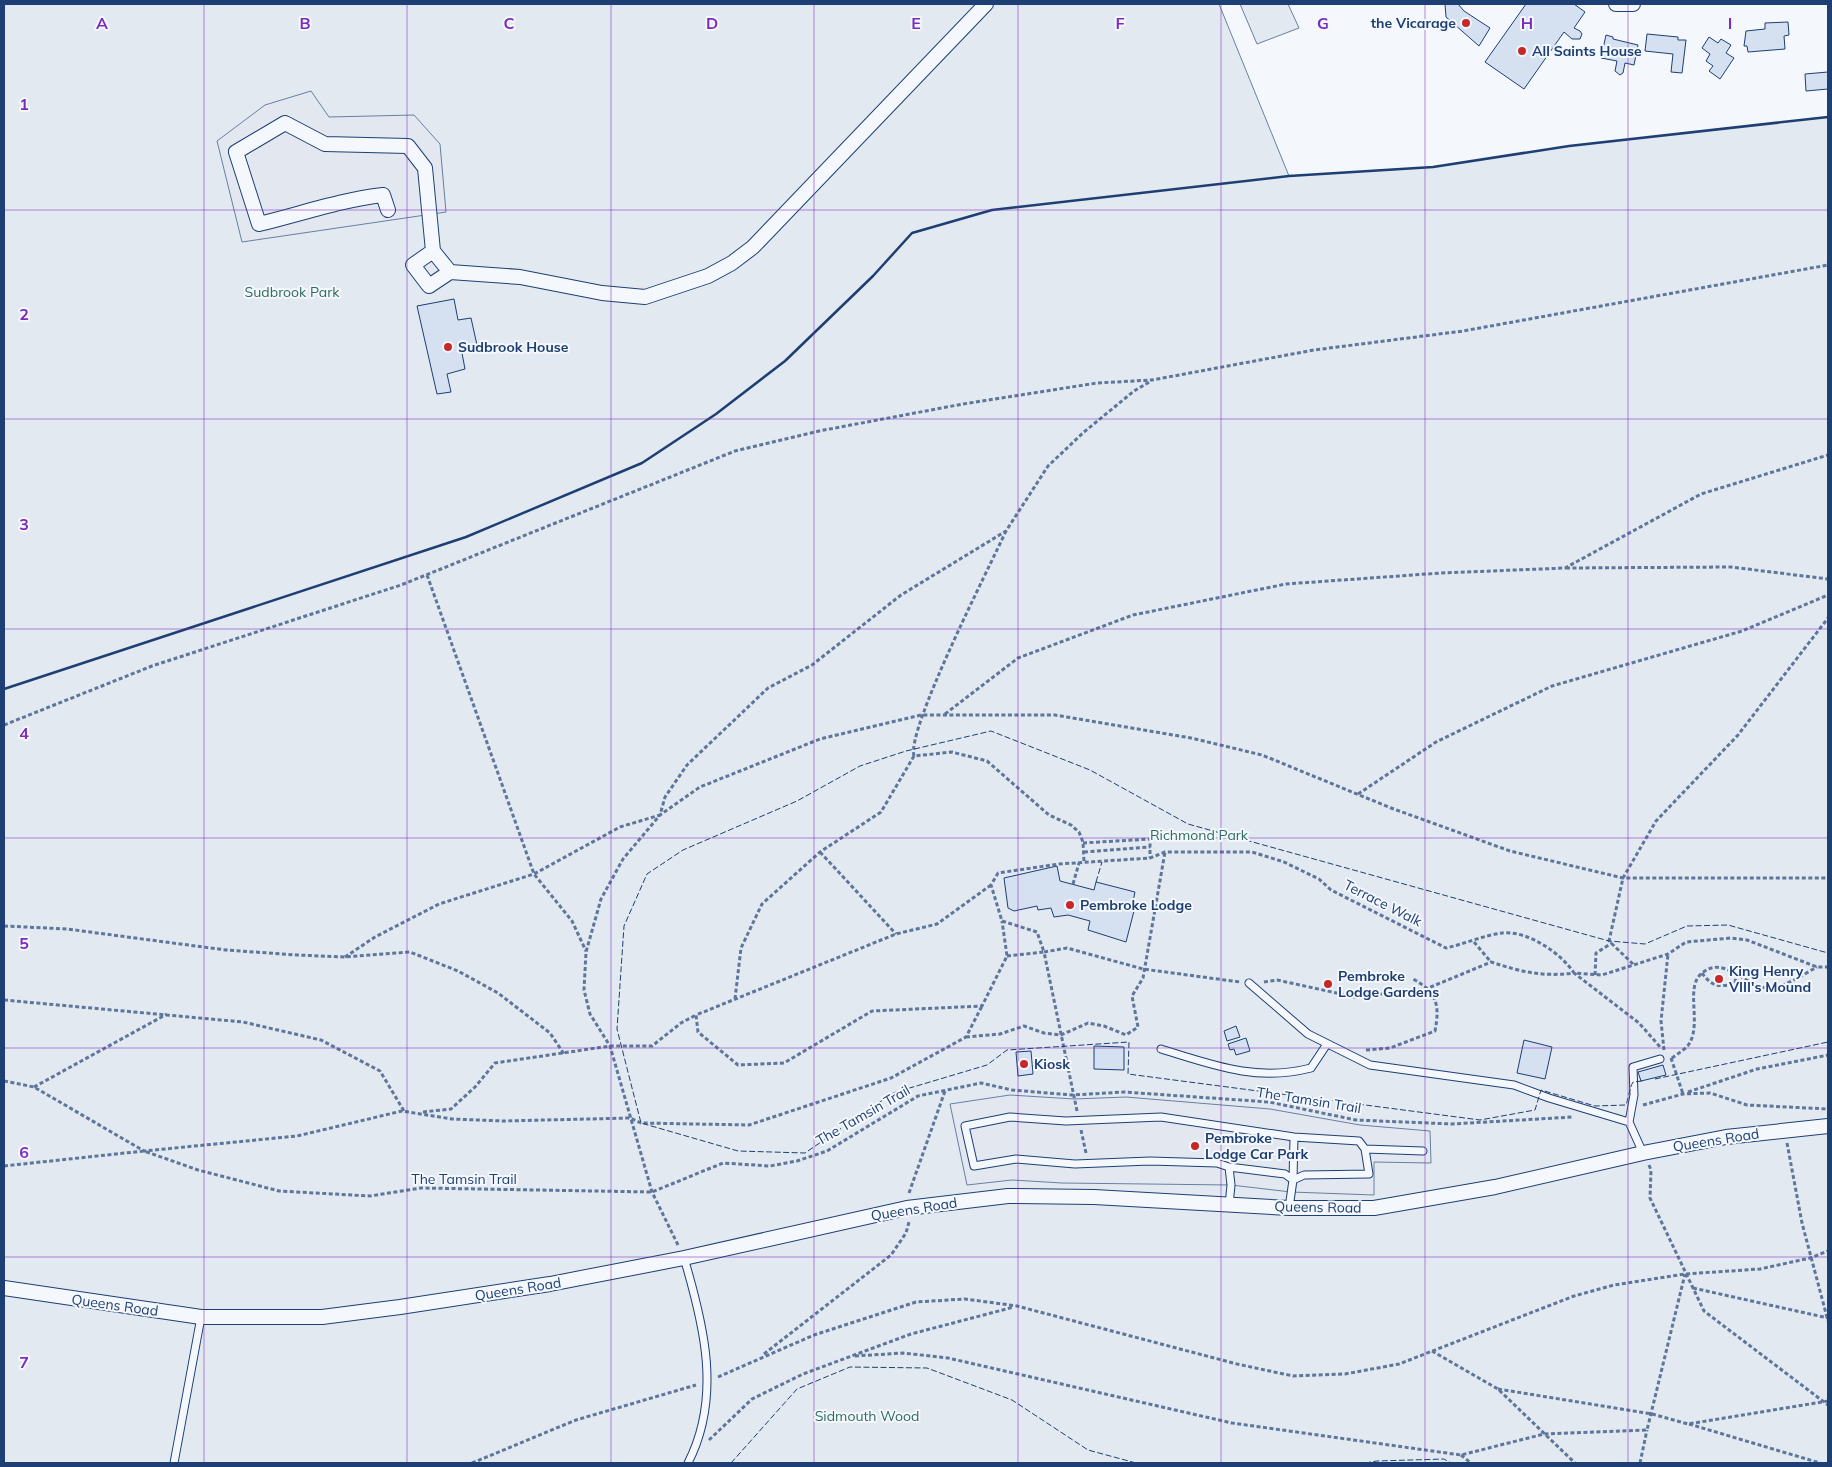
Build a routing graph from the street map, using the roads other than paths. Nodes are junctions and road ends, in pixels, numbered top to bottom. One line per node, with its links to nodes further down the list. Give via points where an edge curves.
1 (986, 4): 6 (street, via 753,247 708,276 645,297 602,293 520,277)
2 (1616, 4): 3 (street)
3 (1633, 4)
4 (388, 210): 5 (street, via 383,194 350,198 259,224 236,152 285,123 325,144 408,146 425,168)
5 (432, 251): 6 (street); 6 (street, via 413,265 428,286)
6 (450, 272)
7 (1249, 984): 8 (lane, via 1308,1034)
8 (1327, 1044): 9 (lane, via 1311,1068 1286,1075 1228,1070); 11 (lane, via 1370,1065 1514,1085)
9 (1160, 1049)
10 (1660, 1059): 11 (lane, via 1633,1067 1634,1095)
11 (1629, 1122): 16 (lane)
12 (1828, 1126): 16 (street, Queens Road, via 1726,1137)
13 (1294, 1137): 14 (lane, via 1359,1140); 17 (lane, via 1161,1117 1066,1121 1010,1117 965,1126 974,1166 1016,1159 1075,1164 1217,1163); 18 (lane)
14 (1365, 1149): 15 (lane); 18 (lane, via 1369,1174 1304,1175)
15 (1423, 1151)
16 (1643, 1152): 20 (street, Queens Road, via 1495,1187 1409,1203 1374,1208)
17 (1229, 1167): 18 (lane, via 1285,1174); 19 (lane)
18 (1292, 1180): 20 (lane)
19 (1229, 1205): 20 (street, Queens Road); 21 (street, Queens Road, via 1094,1197 1008,1196 907,1208)
20 (1289, 1208)
21 (684, 1258): 23 (street, Queens Road, via 550,1284 390,1309 322,1317); 24 (lane, via 699,1309 708,1382 702,1422)
22 (4, 1288): 23 (street, Queens Road)
23 (201, 1317): 25 (lane)
24 (689, 1461)
25 (174, 1463)

